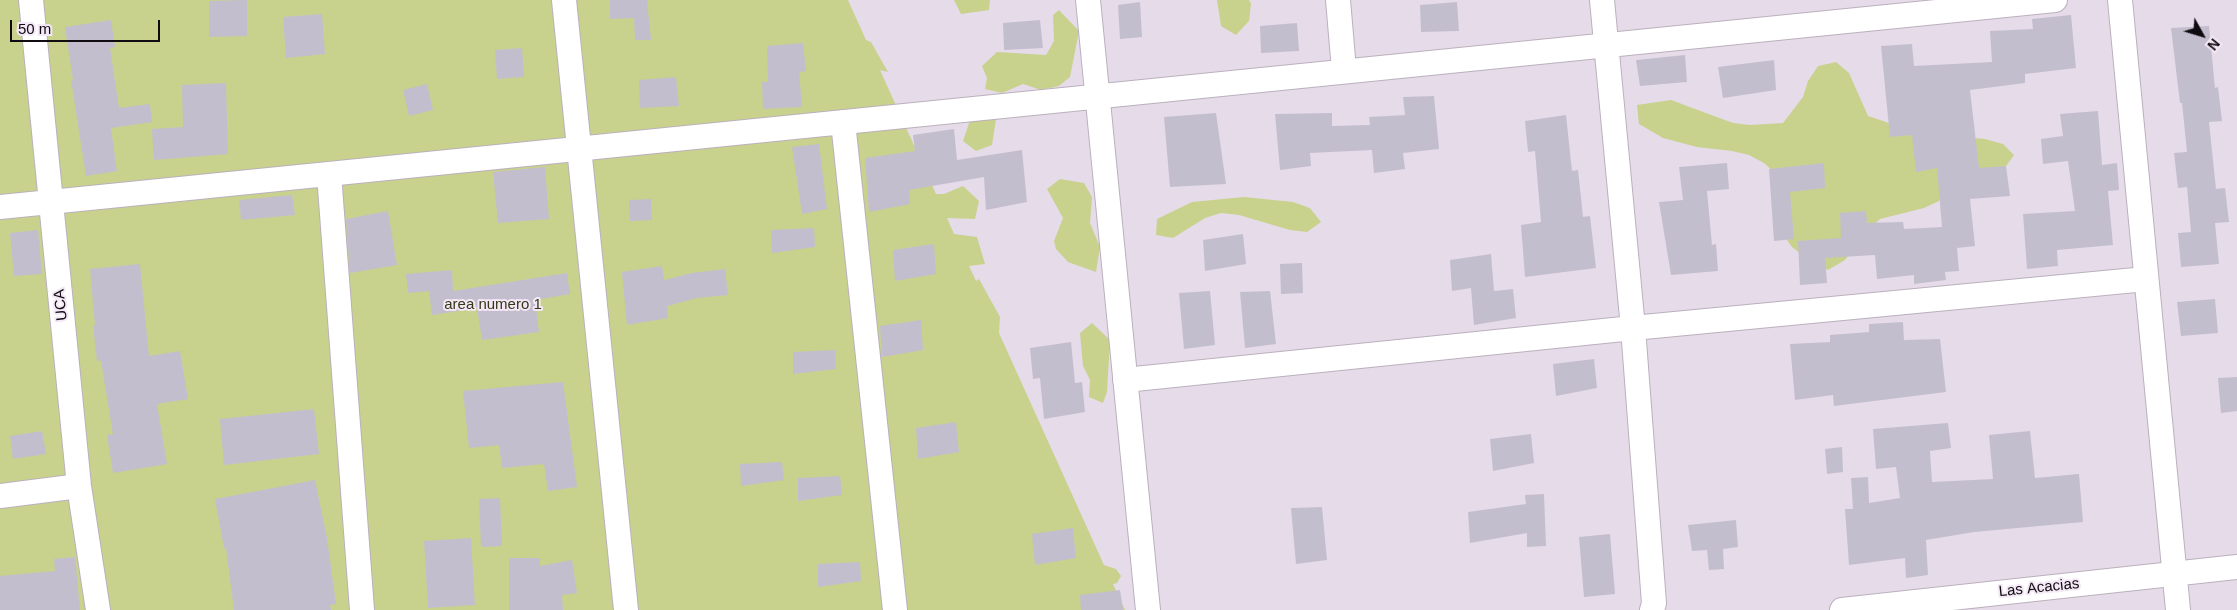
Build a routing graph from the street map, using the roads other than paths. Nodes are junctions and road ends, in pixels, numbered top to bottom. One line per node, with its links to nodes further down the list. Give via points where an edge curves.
1 (31, 0): 15 (street, UCA)
2 (564, 0): 13 (street)
3 (1088, 0): 11 (street)
4 (1338, 0): 10 (street)
5 (1602, 0): 9 (street)
6 (2055, 0): 8 (street)
7 (2120, 0): 17 (street)
8 (1869, 9): 9 (street)
9 (1606, 45): 10 (street); 18 (street)
10 (1344, 70): 11 (street)
11 (1097, 97): 12 (street); 19 (street)
12 (843, 122): 13 (street); 28 (street)
13 (579, 149): 14 (street); 27 (street)
14 (330, 174): 15 (street); 26 (street)
15 (51, 202): 16 (street); 20 (street, UCA)
16 (0, 207)
17 (2146, 279): 18 (street); 23 (street)
18 (1633, 328): 19 (street); 24 (street)
19 (1126, 380): 29 (street)
20 (79, 486): 21 (street); 25 (street, UCA)
21 (0, 496)
22 (2237, 567): 23 (street, Las Acacias)
23 (2174, 573): 30 (street, Las Acacias); 31 (street)
24 (1655, 608)
25 (98, 610)
26 (362, 610)
27 (626, 610)
28 (895, 610)
29 (1148, 610)
30 (1842, 610)
31 (2178, 610)

